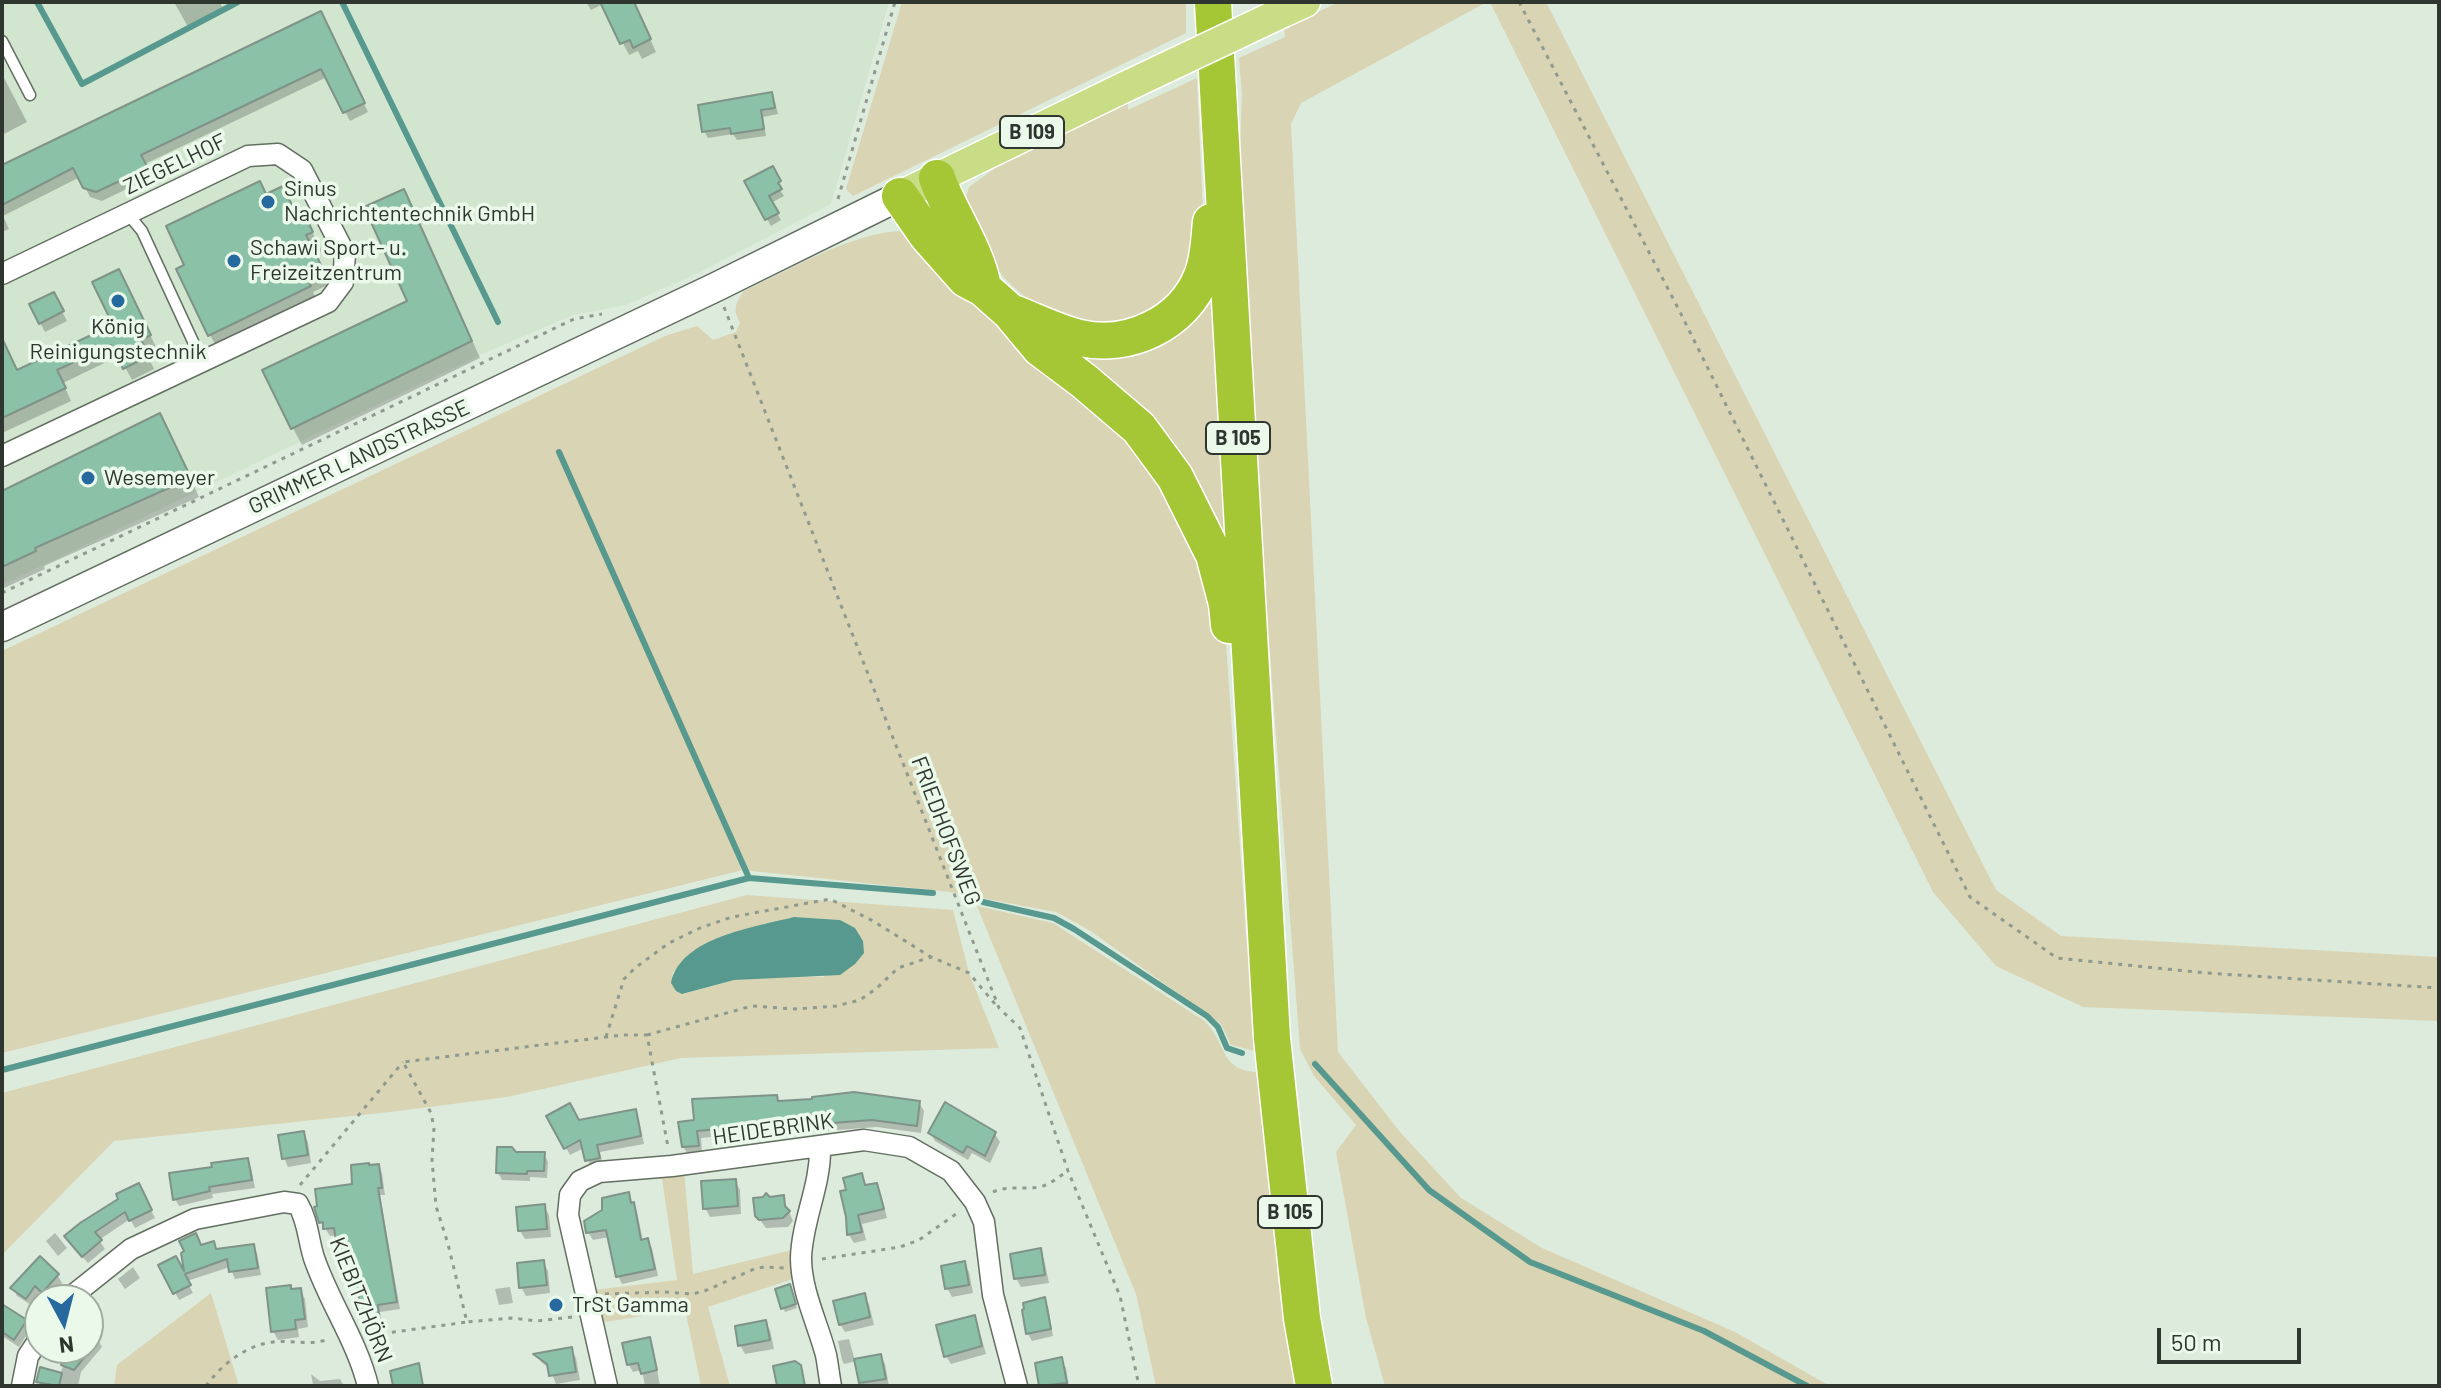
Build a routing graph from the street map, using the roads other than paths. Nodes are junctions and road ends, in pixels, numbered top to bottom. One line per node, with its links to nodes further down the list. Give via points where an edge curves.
1 (1213, 2): 5 (highway)
2 (1294, 7): 6 (main road, B 109, bridge)
3 (2, 41): 4 (lane)
4 (30, 95)
5 (1220, 109): 11 (highway, via 1208,251 1202,276 1178,311 1139,335 1099,341); 15 (highway, B 105)
6 (937, 178): 7 (main road, B 109); 10 (highway, via 979,267)
7 (900, 196): 10 (highway, via 966,279); 14 (main road, GRIMMER LANDSTRASSE)
8 (128, 214): 9 (street, ZIEGELHOF); 12 (lane, via 142,231); 12 (street, ZIEGELHOF, via 248,156 278,154 302,170 345,254 343,282 328,302)
9 (2, 274)
10 (983, 288): 11 (highway)
11 (1010, 312): 15 (highway, via 1040,348 1139,428 1175,477 1214,555 1227,604 1238,732)
12 (202, 361): 13 (street, ZIEGELHOF)
13 (2, 456)
14 (2, 627)
15 (1255, 767): 24 (highway, B 105, via 1274,1074)
16 (820, 1147): 21 (street, HEIDEBRINK, via 599,1172 580,1181 570,1195 568,1215); 22 (street, via 801,1262); 23 (street, HEIDEBRINK, via 864,1140 909,1147 951,1171 984,1222 993,1295)
17 (87, 1284): 20 (street, KIEBITZHÖRN, via 131,1249 195,1219 298,1204 314,1258 362,1361)
18 (26, 1364): 19 (street)
19 (22, 1386)
20 (368, 1386)
21 (607, 1386)
22 (831, 1386)
23 (1017, 1386)
24 (1314, 1386)

